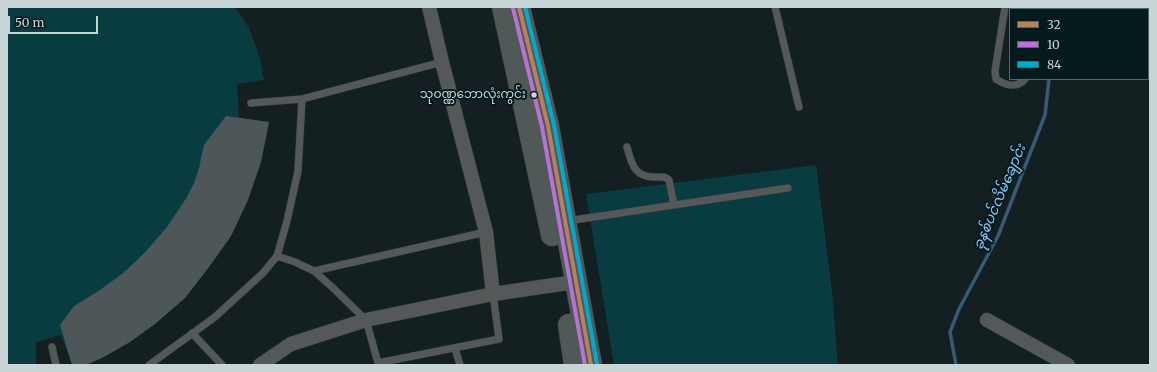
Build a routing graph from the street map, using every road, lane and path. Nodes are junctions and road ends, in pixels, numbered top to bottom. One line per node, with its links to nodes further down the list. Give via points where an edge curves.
1 (429, 7): 6 (street)
2 (503, 7): 18 (main road)
3 (519, 7): 14 (main road, via 548,126)
4 (775, 7): 10 (lane)
5 (1006, 7): 7 (lane, via 996,78 1002,83 1015,86)
6 (442, 62): 8 (lane); 15 (street)
7 (1024, 80)
8 (302, 99): 9 (lane); 16 (lane, via 298,171)
9 (251, 102)
10 (799, 107)
11 (627, 147): 13 (lane, via 637,172 645,177 663,176 669,180)
12 (788, 188): 13 (lane)
13 (674, 205): 14 (lane)
14 (564, 221): 18 (main road)
15 (486, 232): 17 (lane); 19 (street)
16 (277, 256): 17 (lane); 22 (lane, via 264,273 215,317)
17 (314, 271): 20 (lane)
18 (569, 283): 19 (street); 31 (main road); 32 (main road)
19 (493, 294): 20 (street); 24 (lane, via 499,339)
20 (366, 320): 25 (lane, via 378,363); 29 (street, via 291,344)
21 (987, 320): 33 (street)
22 (192, 333): 27 (lane); 28 (lane)
23 (52, 347): 26 (lane)
24 (455, 348): 25 (lane); 30 (lane)
25 (392, 363)
26 (56, 365)
27 (149, 365)
28 (222, 365)
29 (260, 365)
30 (460, 365)
31 (575, 365)
32 (591, 365)
33 (1068, 365)

